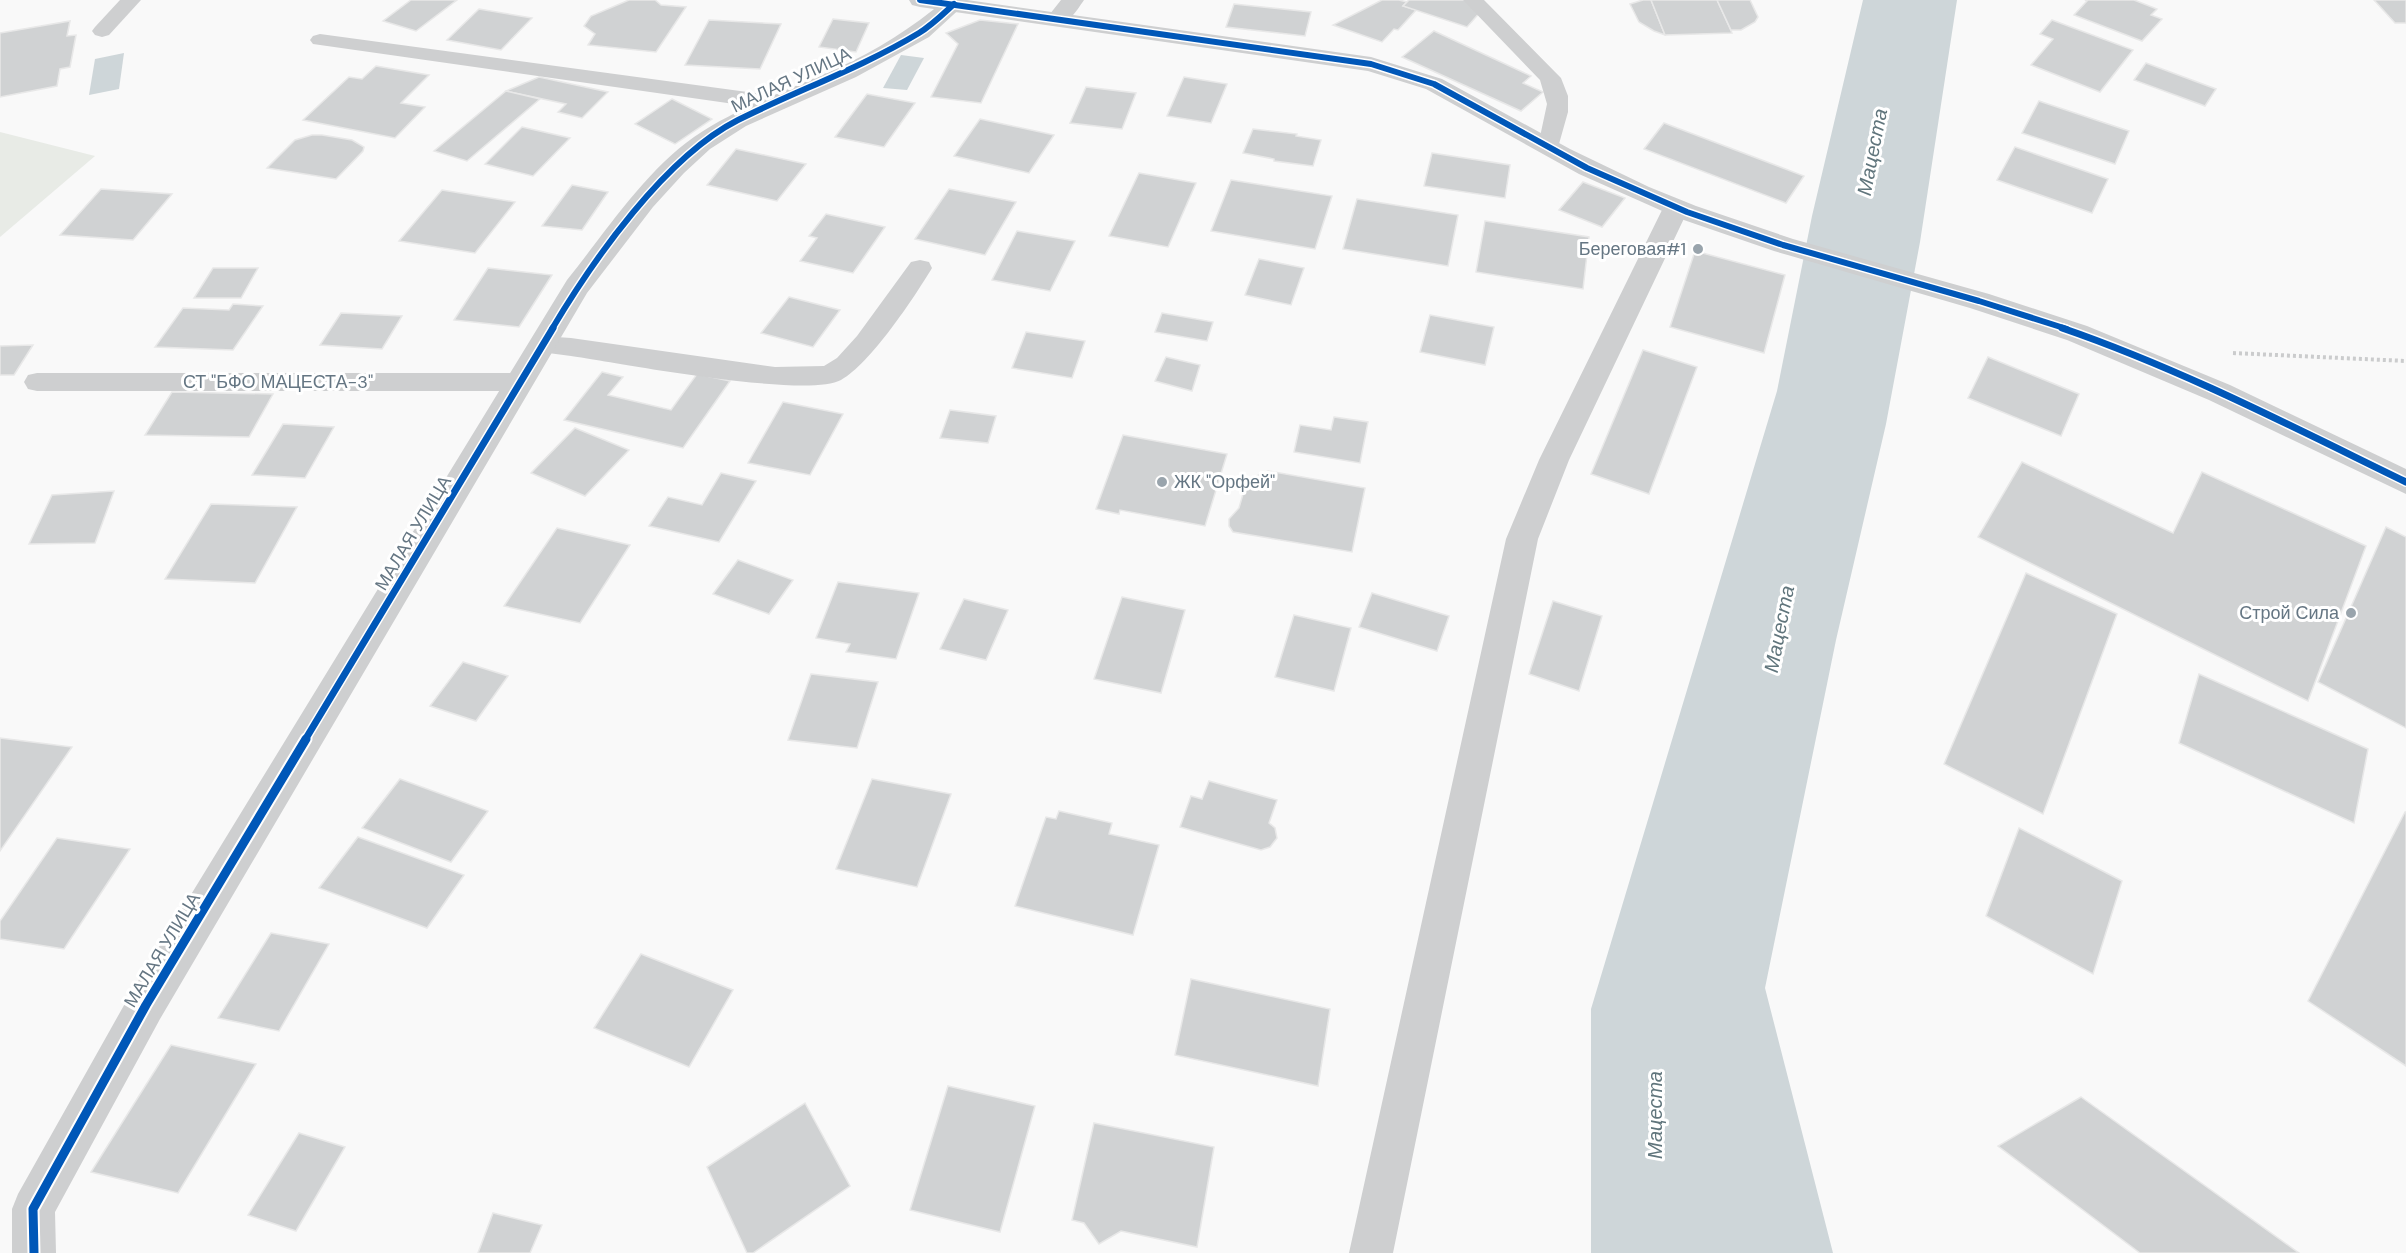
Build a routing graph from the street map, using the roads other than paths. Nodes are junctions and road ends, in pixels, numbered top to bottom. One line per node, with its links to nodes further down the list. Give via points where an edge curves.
1 (131, 0): 7 (lane)
2 (920, 0): 5 (street)
3 (1073, 0): 6 (street)
4 (1473, 0): 10 (lane, via 1550,78 1557,91 1560,104)
5 (954, 4): 6 (street); 9 (street, МАЛАЯ УЛИЦА, via 921,32 848,72)
6 (1057, 19): 10 (street, via 1391,70 1434,84)
7 (102, 32)
8 (320, 40): 9 (lane)
9 (777, 103): 13 (street, МАЛАЯ УЛИЦА, via 737,121 675,167 578,287)
10 (1549, 146): 11 (street)
11 (1676, 208): 16 (street, via 1779,243 2030,317 2148,361); 18 (street, via 1554,459 1522,539)
12 (920, 268): 13 (lane, via 867,342 829,375 775,376)
13 (542, 345): 15 (street, МАЛАЯ УЛИЦА)
14 (37, 382): 15 (lane, СТ "БФО МАЦЕСТА-3")
15 (520, 382): 17 (street, МАЛАЯ УЛИЦА, via 146,1005 33,1209)
16 (2406, 482)
17 (34, 1253)
18 (1371, 1253)

